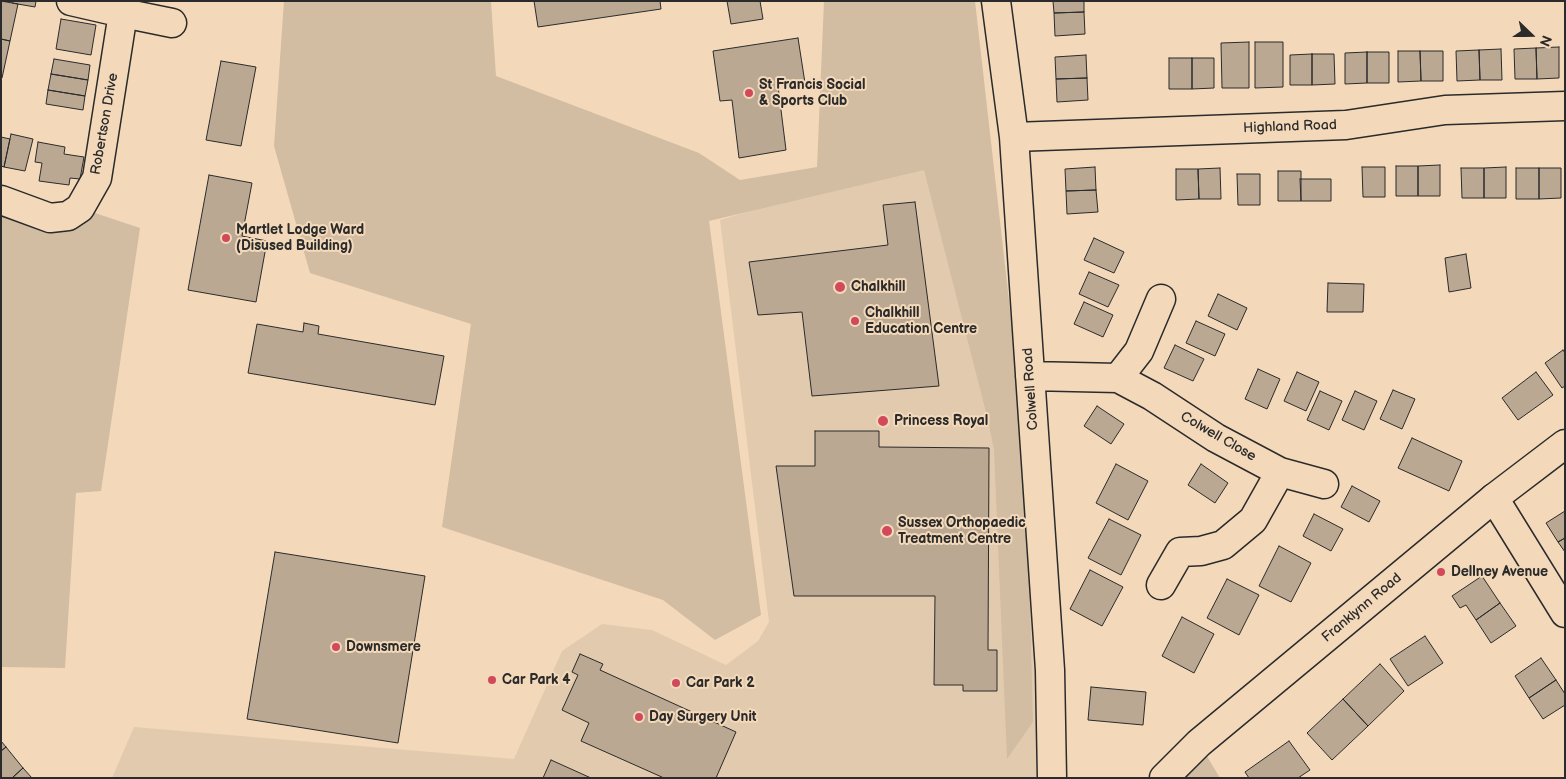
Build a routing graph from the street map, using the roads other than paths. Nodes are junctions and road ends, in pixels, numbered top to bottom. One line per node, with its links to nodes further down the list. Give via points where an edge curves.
1 (71, 1): 3 (street)
2 (996, 1): 6 (street, Colwell Road)
3 (123, 12): 4 (street); 7 (street, Robertson Drive, via 97,178 80,208 68,216 50,218)
4 (172, 22)
5 (1565, 106): 6 (street, Highland Road, via 1445,110 1346,125)
6 (1014, 137): 9 (street, Colwell Road)
7 (1, 200)
8 (1161, 299): 10 (street, via 1139,351)
9 (1030, 376): 10 (street, Colwell Close); 17 (street, Colwell Road, via 1050,670)
10 (1118, 378): 12 (street, Colwell Close, via 1216,438)
11 (1565, 444): 14 (street, Franklynn Road)
12 (1280, 472): 13 (street, Colwell Close); 15 (street, via 1253,520 1224,545 1180,552)
13 (1324, 484)
14 (1494, 498): 16 (street); 18 (street, Franklynn Road, via 1199,743)
15 (1161, 585)
16 (1565, 613)
17 (1052, 778)
18 (1164, 778)

